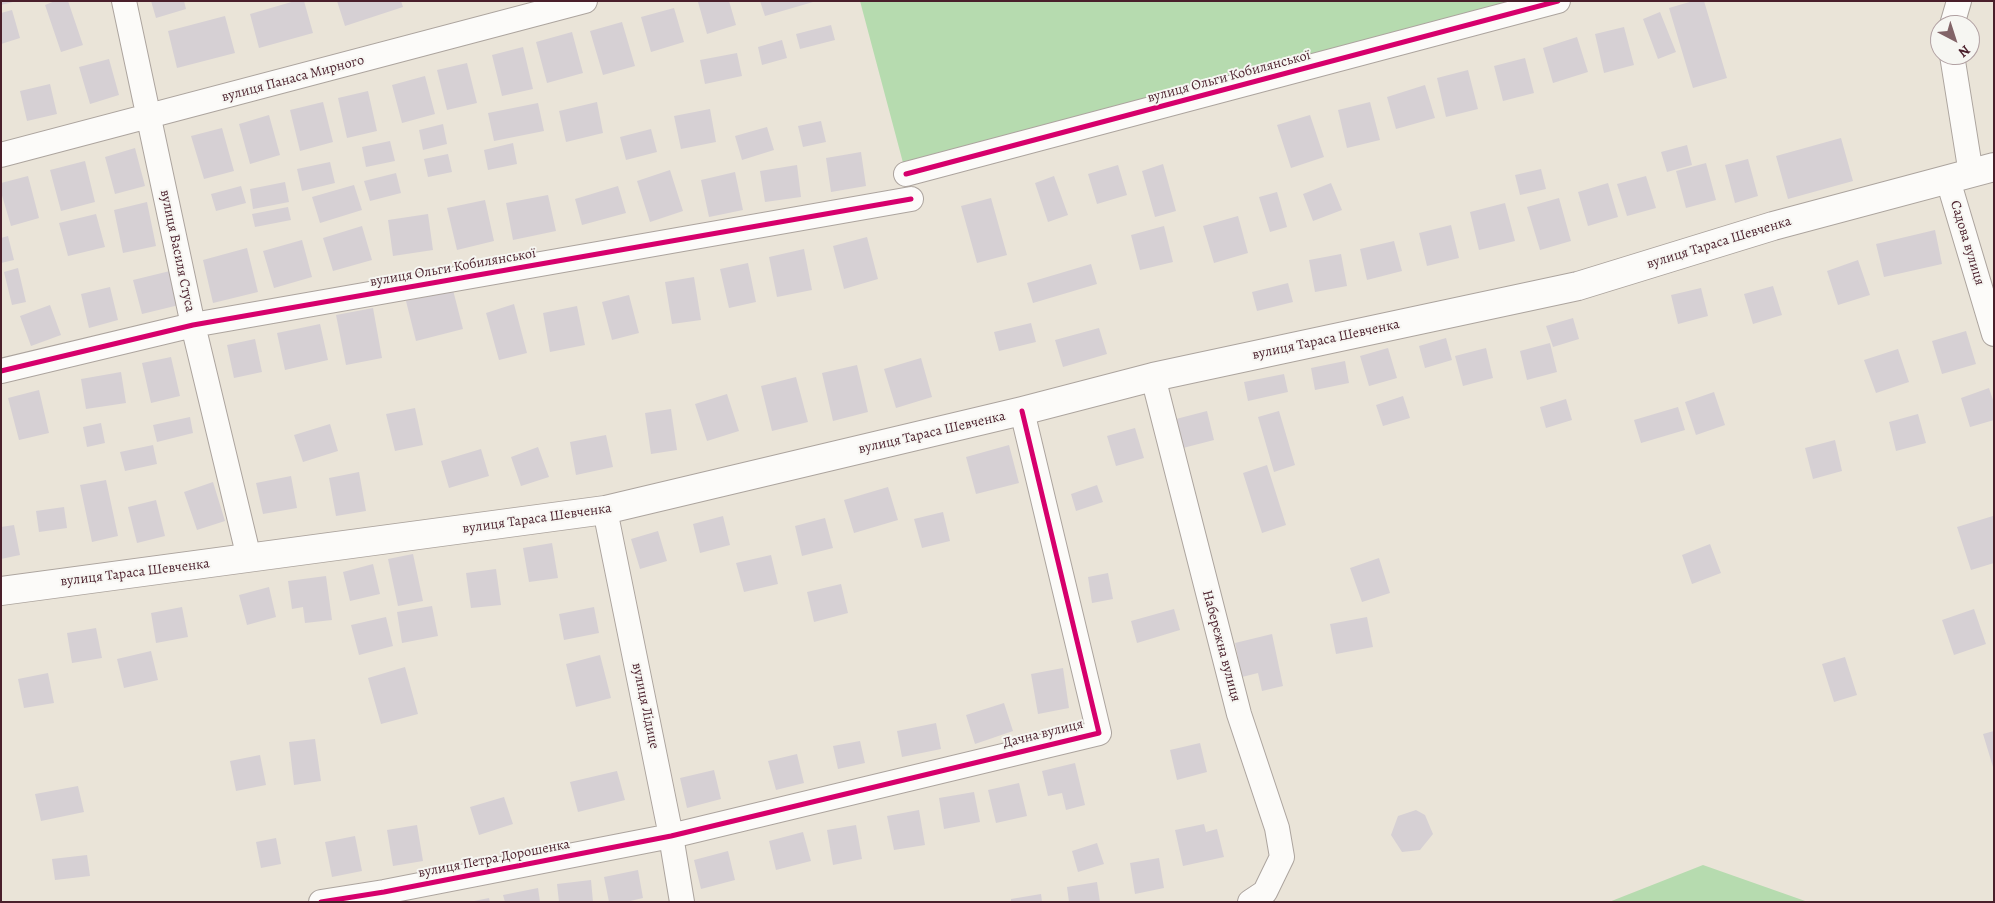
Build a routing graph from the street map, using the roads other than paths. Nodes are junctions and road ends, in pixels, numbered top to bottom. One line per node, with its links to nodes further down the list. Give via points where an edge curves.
1 (124, 1): 7 (street, вулиця Василя Стуса)
2 (585, 1): 7 (street, вулиця Панаса Мирного)
3 (1558, 1): 9 (street, вулиця Ольги Кобилянської)
4 (1958, 1): 5 (street)
5 (1954, 15)
6 (1954, 65): 10 (street, Садова вулиця)
7 (149, 117): 8 (street, вулиця Панаса Мирного); 12 (street, вулиця Василя Стуса)
8 (1, 155)
9 (906, 174)
10 (1971, 174): 13 (street, Садова вулиця); 15 (main road, вулиця Тараса Шевченка, via 1773,226 1578,286)
11 (911, 199): 12 (street, вулиця Ольги Кобилянської)
12 (193, 325): 14 (street, вулиця Ольги Кобилянської); 18 (street, вулиця Василя Стуса)
13 (1994, 334)
14 (1, 371)
15 (1153, 377): 16 (main road, вулиця Тараса Шевченка); 23 (street, Набережна вулиця, via 1239,714 1277,828 1282,857 1265,892)
16 (1022, 411): 17 (main road, вулиця Тараса Шевченка); 20 (street, Дачна вулиця, via 1099,732)
17 (605, 510): 18 (main road, вулиця Тараса Шевченка); 20 (street, вулиця Лідице)
18 (249, 558): 19 (main road, вулиця Тараса Шевченка)
19 (1, 591)
20 (671, 836): 21 (street, вулиця Петра Дорошенка); 22 (street, вулиця Лідице)
21 (321, 902)
22 (682, 902)
23 (1250, 902)

